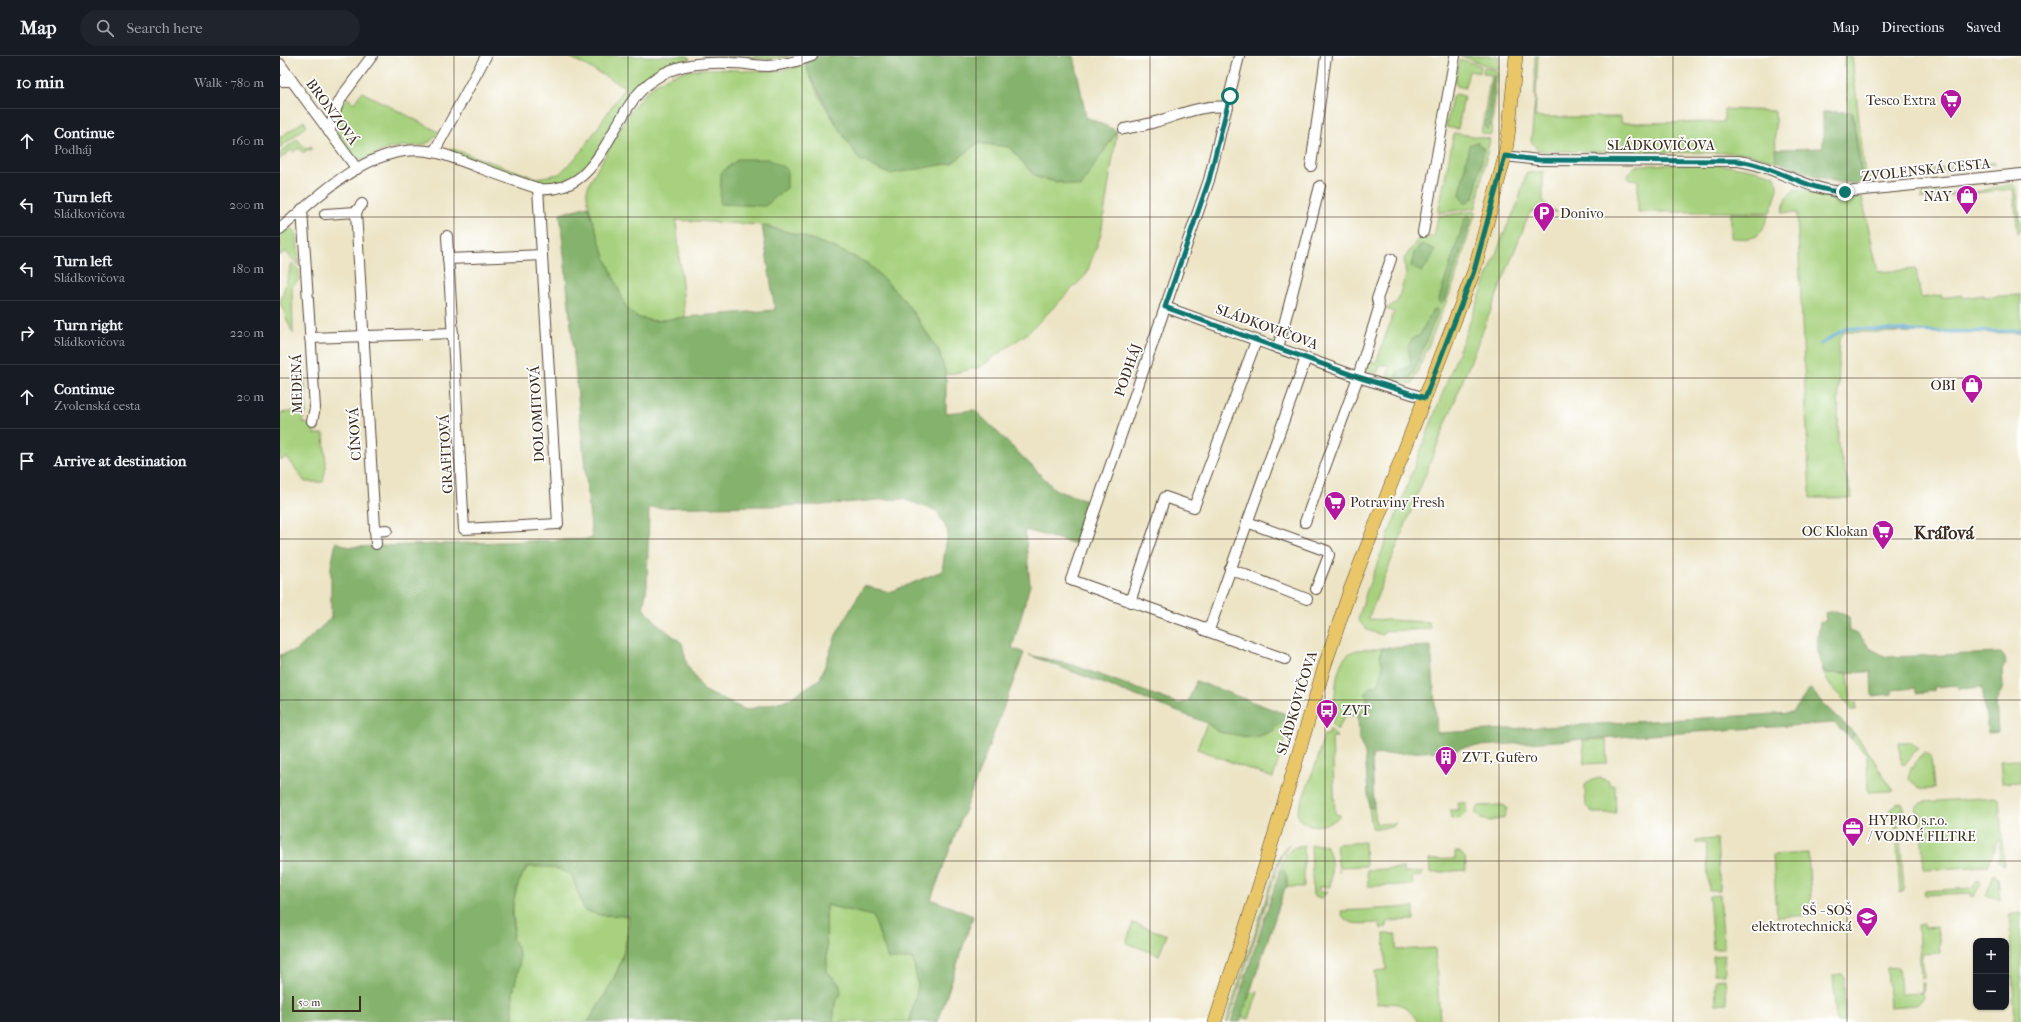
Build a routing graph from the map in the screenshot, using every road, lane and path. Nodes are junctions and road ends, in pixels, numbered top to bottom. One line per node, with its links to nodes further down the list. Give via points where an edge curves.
1 (372, 56): 13 (street, via 343,95)
2 (486, 56): 14 (street)
3 (812, 56): 21 (street, via 768,66 702,63 676,68 656,77 637,93 600,156 588,171 566,187 550,190)
4 (1239, 56): 11 (street, PODHÁJ)
5 (1326, 56): 16 (street)
6 (1455, 56): 25 (street)
7 (1516, 56): 15 (main road, SLÁDKOVIČOVA, via 1510,129)
8 (280, 64): 10 (street)
9 (280, 81): 10 (street, BRONZOVÁ)
10 (292, 81): 13 (street, BRONZOVÁ)
11 (1228, 107): 12 (street, via 1209,106); 30 (street, PODHÁJ, via 1209,180)
12 (1124, 129)
13 (328, 132): 17 (street, BRONZOVÁ)
14 (434, 152): 17 (street, via 394,152); 21 (street)
15 (1505, 156): 20 (street, SLÁDKOVIČOVA, via 1539,160 1738,161 1764,166); 38 (main road, SLÁDKOVIČOVA, via 1474,271)
16 (1311, 166)
17 (357, 170): 22 (street)
18 (2021, 174): 20 (street, ZVOLENSKÁ CESTA, via 1857,192 1837,192)
19 (1320, 186): 35 (street)
20 (1812, 186)
21 (538, 188): 27 (street, DOLOMITOVÁ)
22 (302, 209): 24 (street); 33 (street, MEDENÁ)
23 (325, 214): 32 (street, CÍNOVÁ, via 359,208)
24 (280, 229)
25 (1423, 232)
26 (447, 236): 28 (street, GRAFITOVÁ)
27 (542, 255): 28 (street); 42 (street, DOLOMITOVÁ, via 558,524)
28 (448, 259): 31 (street, GRAFITOVÁ)
29 (1391, 259): 37 (street, via 1377,299 1380,308)
30 (1165, 307): 34 (street, SLÁDKOVIČOVA); 49 (street, PODHÁJ, via 1071,580)
31 (453, 333): 32 (street); 42 (street, GRAFITOVÁ, via 464,528)
32 (363, 336): 33 (street); 43 (street, CÍNOVÁ)
33 (310, 338): 39 (street, MEDENÁ, via 315,408)
34 (1256, 341): 35 (street, SLÁDKOVIČOVA); 49 (street, via 1194,507 1166,497)
35 (1278, 348): 36 (street, SLÁDKOVIČOVA)
36 (1306, 358): 37 (street, SLÁDKOVIČOVA); 40 (street, PODHÁJ)
37 (1358, 377): 38 (street, SLÁDKOVIČOVA); 41 (street)
38 (1425, 398): 52 (main road, SLÁDKOVIČOVA, via 1339,624)
39 (312, 421)
40 (1247, 522): 46 (street, PODHÁJ); 47 (street, via 1327,551 1329,555)
41 (1305, 522)
42 (510, 526)
43 (375, 530): 44 (street); 45 (street, CÍNOVÁ)
44 (387, 530)
45 (376, 544)
46 (1230, 569): 48 (street); 49 (street, PODHÁJ, via 1210,627 1205,628)
47 (1316, 589)
48 (1307, 599)
49 (1130, 602)
50 (1204, 630): 51 (street, SLÁDKOVIČOVA)
51 (1285, 660)
52 (1215, 1022)

